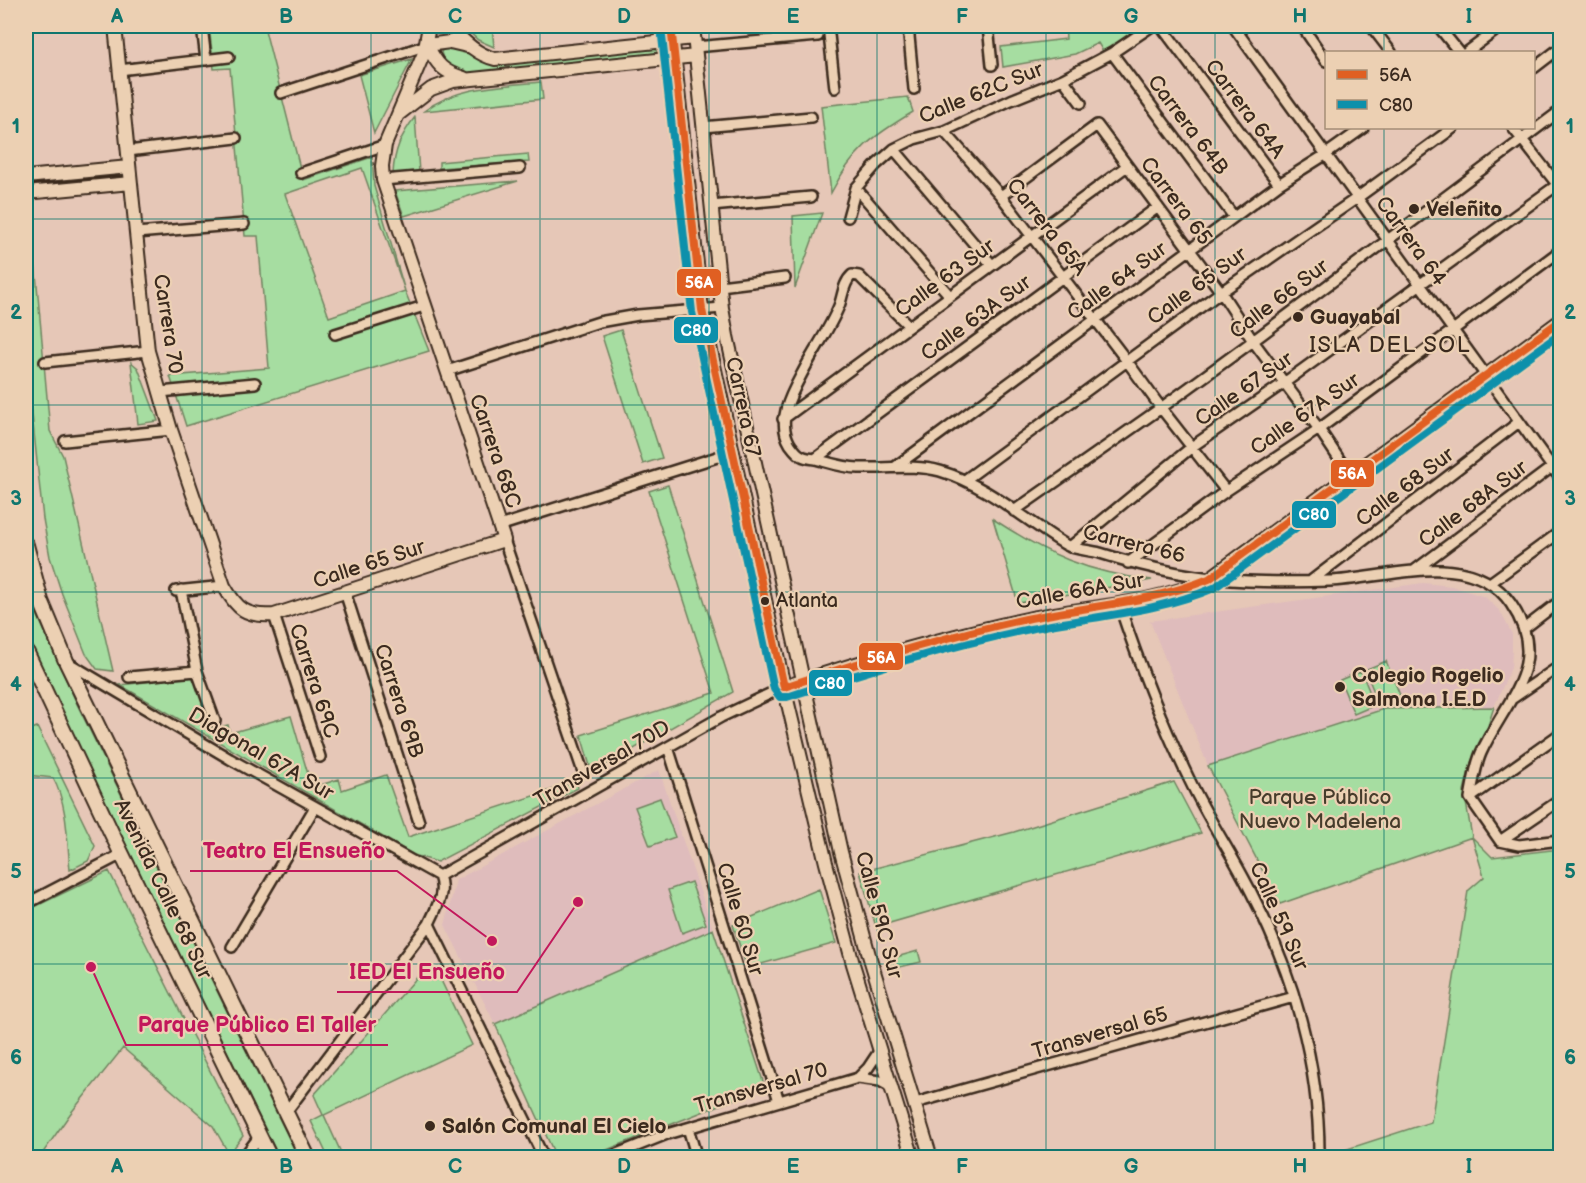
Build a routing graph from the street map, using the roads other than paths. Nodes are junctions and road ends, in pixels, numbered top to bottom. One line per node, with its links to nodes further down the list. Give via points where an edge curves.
1 (115, 26): 32 (street, Carrera 70)
2 (202, 26): 28 (street)
3 (429, 26): 19 (street, Carrera 68C)
4 (449, 26): 20 (street)
5 (671, 26): 17 (street, Carrera 67)
6 (828, 26): 35 (street)
7 (908, 26): 36 (street)
8 (988, 26): 30 (street)
9 (1152, 26): 25 (street, Calle 62C Sur)
10 (1161, 26): 60 (street, Carrera 64A)
11 (1233, 26): 52 (street, Carrera 64)
12 (1302, 26): 29 (street)
13 (1371, 26): 22 (street)
14 (1438, 26): 23 (street)
15 (1502, 26): 24 (street)
16 (818, 36): 18 (street)
17 (673, 40): 18 (street); 20 (street, via 505,59 486,57); 27 (street, Carrera 67)
18 (694, 42): 27 (street); 42 (street, Carrera 67)
19 (427, 45): 20 (street, via 450,42); 33 (street, via 442,69); 37 (street); 40 (street, Carrera 68C)
20 (470, 47)
21 (1560, 48): 31 (street)
22 (1390, 51)
23 (1458, 51)
24 (1468, 51)
25 (1112, 53): 34 (street, Calle 62C Sur); 70 (street, Carrera 64B)
26 (229, 57): 28 (street)
27 (674, 58): 33 (street); 86 (street, Carrera 67)
28 (206, 60): 32 (street)
29 (1325, 60)
30 (992, 65)
31 (1535, 67)
32 (119, 70): 51 (street, Carrera 70)
33 (467, 79): 40 (street, via 431,89)
34 (1063, 79): 38 (street); 46 (street, Calle 62C Sur)
35 (835, 88)
36 (914, 89)
37 (281, 93)
38 (1081, 103)
39 (1560, 111): 48 (street, Calle 66 Sur)
40 (398, 114): 49 (street, Carrera 68C)
41 (811, 117): 42 (street)
42 (703, 127): 67 (street, Carrera 67)
43 (1362, 129): 52 (street, Calle 64 Sur)
44 (1452, 129): 66 (street, Calle 65 Sur)
45 (1514, 129): 48 (street)
46 (944, 131): 50 (street, Calle 62C Sur); 64 (street, Carrera 65A)
47 (236, 138): 51 (street)
48 (1522, 140): 61 (street); 74 (street, Calle 66 Sur)
49 (385, 145): 56 (street); 58 (street, Carrera 68C)
50 (894, 149): 62 (street, Calle 62C Sur); 77 (street)
51 (128, 151): 54 (street, Carrera 70)
52 (1325, 155): 60 (street, Calle 64 Sur); 66 (street, Carrera 64)
53 (1127, 166): 64 (street, Carrera 65, via 1097,126); 68 (street, Carrera 65); 73 (street, Calle 63 Sur)
54 (129, 167): 57 (street); 59 (street, Carrera 70)
55 (520, 168): 58 (street)
56 (301, 173)
57 (26, 177)
58 (383, 180): 84 (street, Carrera 68C)
59 (131, 183): 63 (street); 72 (street, Carrera 70)
60 (1279, 184): 70 (street, Calle 64 Sur)
61 (1560, 186): 80 (street, Calle 67 Sur)
62 (856, 188): 69 (street, Calle 62C Sur); 83 (street)
63 (26, 193)
64 (1001, 196): 73 (street, Carrera 65A)
65 (811, 197): 67 (street)
66 (1357, 198): 74 (street, Carrera 64); 82 (street, Calle 65 Sur)
67 (711, 206): 81 (street, Carrera 67)
68 (1158, 207): 75 (street, Carrera 65); 78 (street, Calle 63A Sur)
69 (848, 217)
70 (1234, 217): 75 (street, Calle 64 Sur)
71 (244, 224): 72 (street)
72 (136, 232): 93 (street, Carrera 70)
73 (1032, 236): 77 (street, Calle 63 Sur); 78 (street, Carrera 65A)
74 (1388, 241): 80 (street, Carrera 64); 92 (street, Calle 66 Sur)
75 (1190, 250): 82 (street, Carrera 65); 87 (street, Calle 64 Sur)
76 (1560, 251): 90 (street, Calle 67A Sur)
77 (992, 265): 83 (street, Calle 63 Sur)
78 (1063, 276): 87 (street, Carrera 65A); 109 (street, Calle 63A Sur)
79 (785, 278): 81 (street)
80 (1421, 284): 90 (street, Carrera 64); 99 (street, Calle 67 Sur)
81 (720, 285): 85 (street, Carrera 67)
82 (1221, 292): 92 (street, Carrera 65); 94 (street, Calle 65 Sur)
83 (950, 296): 89 (street, Calle 63 Sur)
84 (424, 306): 91 (street); 96 (street, Carrera 68C)
85 (722, 308): 86 (street); 139 (street, Carrera 67)
86 (702, 310): 96 (street, via 599,322); 108 (street, Carrera 67)
87 (1096, 319): 94 (street, Carrera 65A); 110 (street, Calle 64 Sur)
88 (1560, 321): 97 (street, Calle 66A Sur)
89 (909, 326): 102 (street, Calle 63 Sur); 102 (street, via 860,276 852,275 797,382)
90 (1453, 330): 97 (street, Carrera 64); 104 (street, Calle 67A Sur)
91 (335, 334)
92 (1253, 341): 99 (street, Carrera 65); 101 (street, Calle 66 Sur)
93 (148, 351): 95 (street); 100 (street, Carrera 70)
94 (1127, 361): 101 (street, Carrera 65A); 114 (street, Calle 65 Sur)
95 (45, 362)
96 (447, 371): 117 (street, Carrera 68C)
97 (1486, 376): 103 (street, Carrera 64); 112 (street, Calle 66A Sur)
98 (255, 383): 100 (street)
99 (1284, 383): 104 (street, Carrera 65); 107 (street, Calle 67 Sur)
100 (160, 392): 105 (street, Carrera 70)
101 (1161, 408): 107 (street, Carrera 65A); 116 (street, Calle 66 Sur)
102 (783, 419): 109 (street, Carrera 66, via 792,448 802,457)
103 (1519, 422): 111 (street, Carrera 64); 125 (street, Calle 68 Sur)
104 (1319, 429): 112 (street, Carrera 65); 115 (street, Calle 67A Sur)
105 (171, 430): 106 (street); 127 (street, Carrera 70)
106 (65, 441)
107 (1193, 446): 115 (street, Carrera 65A); 121 (street, Calle 67 Sur)
108 (733, 452): 117 (street); 140 (street, Carrera 67)
109 (815, 459): 110 (street, Carrera 66, via 838,466)
110 (895, 467): 114 (street, Carrera 66, via 939,471)
111 (1552, 467): 113 (street, Carrera 64); 123 (street, Calle 68A Sur)
112 (1350, 474): 124 (street, Calle 66A Sur)
113 (1560, 478)
114 (965, 480): 116 (street, Carrera 66)
115 (1227, 490): 122 (street, Calle 67A Sur)
116 (1014, 511): 121 (street, Carrera 66)
117 (499, 526): 119 (street, Carrera 68C)
118 (1560, 531): 126 (street)
119 (504, 540): 128 (street, Calle 65 Sur); 146 (street, Carrera 68C)
120 (26, 545): 135 (main road, Avenida Calle 68 Sur, via 41,601)
121 (1070, 547): 122 (street, Carrera 66)
122 (1128, 563): 124 (street, Carrera 66)
123 (1415, 570): 125 (street, Carrera 66); 126 (street, via 1455,571)
124 (1209, 579): 125 (street, Carrera 66); 130 (street, Calle 66A Sur, via 1179,592)
125 (1312, 580)
126 (1490, 583): 133 (street, via 1510,602)
127 (224, 586): 131 (street, Carrera 70); 137 (street, via 179,591)
128 (345, 592): 132 (street, Calle 65 Sur); 150 (street, Carrera 69B)
129 (1560, 602): 133 (street)
130 (1119, 604): 139 (street, Calle 66A Sur, via 953,636); 158 (street, Calle 59 Sur, via 1172,741 1260,909)
131 (244, 611): 132 (street, Calle 65 Sur)
132 (274, 615): 145 (street, Carrera 69C)
133 (1525, 628): 141 (street, via 1526,658)
134 (26, 651): 153 (main road, Avenida Calle 68 Sur)
135 (66, 661): 149 (street, Diagonal 67A Sur); 164 (main road, Avenida Calle 68 Sur)
136 (1560, 666): 141 (street)
137 (197, 671): 138 (street); 142 (street)
138 (129, 677)
139 (804, 680): 140 (street, Calle 66A Sur); 163 (street, Calle 59C Sur, via 841,852)
140 (784, 687): 144 (street, Transversal 70D); 159 (street, Calle 59C Sur, via 826,863)
141 (1513, 698): 147 (street, via 1481,754)
142 (215, 721)
143 (1560, 734): 147 (street)
144 (668, 747): 154 (street, Transversal 70D); 162 (street, Calle 60 Sur)
145 (320, 757)
146 (582, 769)
147 (1470, 798): 152 (street)
148 (1560, 800): 152 (street)
149 (315, 807): 154 (street, Diagonal 67A Sur); 157 (street)
150 (419, 822)
151 (1560, 840): 152 (street, via 1519,845)
152 (1500, 841)
153 (122, 854): 155 (street); 166 (main road, Avenida Calle 68 Sur)
154 (439, 876): 156 (street, via 440,900)
155 (26, 904)
156 (429, 924): 164 (street); 170 (street)
157 (232, 947)
158 (1294, 997): 163 (street, Transversal 65); 175 (street, Calle 59 Sur, via 1315,1086)
159 (880, 1050): 160 (street, Transversal 70); 161 (street, Calle 59C Sur)
160 (858, 1078): 161 (street, Transversal 70); 162 (street, Transversal 70)
161 (891, 1087): 173 (street, Calle 59C Sur)
162 (779, 1101): 165 (street, Transversal 70)
163 (915, 1103): 174 (street, Calle 59C Sur)
164 (286, 1112): 169 (main road, Avenida Calle 68 Sur)
165 (688, 1128): 171 (street, Transversal 70); 172 (street)
166 (260, 1137): 167 (street); 168 (main road, Avenida Calle 68 Sur)
167 (243, 1158)
168 (270, 1158)
169 (308, 1158)
170 (544, 1158)
171 (607, 1158)
172 (697, 1158)
173 (913, 1158)
174 (930, 1158)
175 (1319, 1158)

